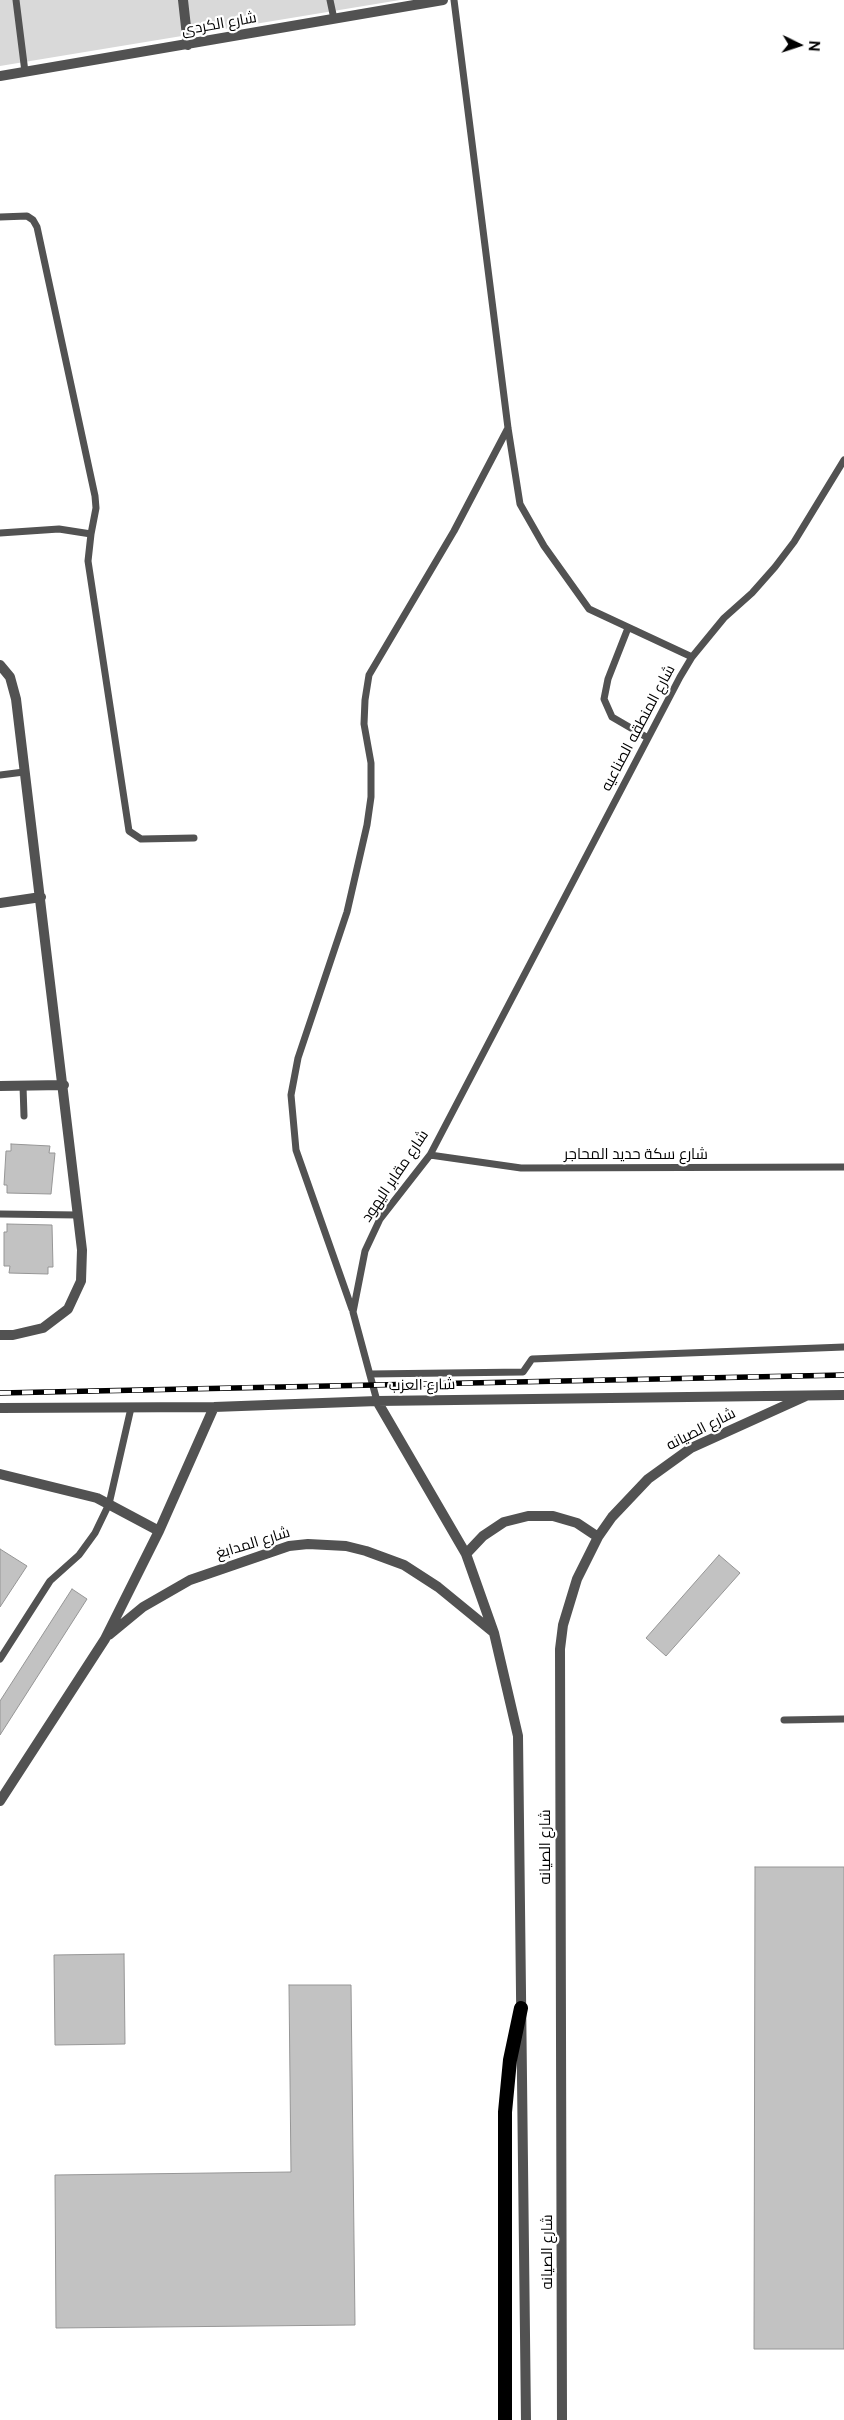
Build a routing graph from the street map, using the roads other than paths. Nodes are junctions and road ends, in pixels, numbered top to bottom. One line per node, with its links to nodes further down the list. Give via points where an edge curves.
1 (16, 0): 8 (lane)
2 (183, 0): 7 (street)
3 (330, 0): 6 (lane)
4 (443, 0): 6 (street, شارع الكردى)
5 (454, 0): 11 (lane)
6 (334, 19): 7 (street, شارع الكردى)
7 (188, 44): 8 (street, شارع الكردى)
8 (25, 72): 9 (street, شارع الكردى)
9 (0, 76)
10 (0, 217): 14 (lane, via 27,216 37,227 95,496)
11 (508, 428): 15 (lane, via 520,504 544,546 589,609); 33 (lane, via 454,531 369,675 364,724 371,763 371,797 362,852 347,912 298,1058 292,1095 296,1150)
12 (844, 460): 16 (lane, شارع المنطقه الصناعيه, via 794,542)
13 (0, 533): 14 (lane, via 59,529)
14 (91, 534): 21 (lane, via 88,561 129,831 141,839)
15 (628, 628): 16 (lane); 18 (lane, via 604,699 612,717)
16 (692, 657): 18 (lane, شارع المنطقه الصناعيه)
17 (0, 665): 19 (street, via 10,677 16,699)
18 (648, 738): 24 (lane, شارع المنطقه الصناعيه)
19 (24, 772): 20 (lane); 22 (street)
20 (0, 775)
21 (194, 838)
22 (41, 897): 23 (street); 25 (street)
23 (0, 903)
24 (494, 1035): 29 (lane, شارع مقابر اليهود)
25 (64, 1085): 27 (street); 32 (street)
26 (0, 1086): 27 (street)
27 (23, 1086): 28 (lane)
28 (24, 1116)
29 (430, 1155): 30 (lane, شارع سكة حديد المحاجر, via 521,1168); 33 (lane, شارع مقابر اليهود, via 380,1219 365,1250)
30 (844, 1167)
31 (0, 1214): 32 (lane)
32 (78, 1214): 34 (street, via 82,1281 68,1309 43,1328)
33 (353, 1312): 36 (lane, شارع مقابر اليهود)
34 (0, 1335)
35 (844, 1347): 36 (lane, via 532,1359 523,1372)
36 (370, 1374): 39 (lane, شارع مقابر اليهود)
37 (844, 1395): 38 (street, شارع العزب)
38 (806, 1396): 39 (street, شارع العزب); 46 (street, شارع الصيانه, via 714,1437 668,1462 629,1497)
39 (376, 1401): 42 (street, شارع العزب); 47 (street, شارع الصيانه)
40 (0, 1408): 41 (street, شارع العزب)
41 (131, 1408): 42 (street, شارع العزب); 44 (lane)
42 (214, 1408): 45 (street, شارع المدابغ)
43 (0, 1474): 44 (street, via 97,1498)
44 (109, 1504): 45 (street); 50 (lane, via 85,1548 50,1581)
45 (159, 1531): 49 (street, شارع المدابغ)
46 (598, 1536): 47 (street, via 577,1523 553,1516 528,1516 504,1522 483,1536); 57 (street, شارع الصيانه, via 574,1587 560,1649)
47 (466, 1554): 48 (street, شارع الصيانه)
48 (494, 1634): 49 (street, شارع المدابغ, via 438,1587 404,1565 366,1551 308,1544 289,1546 190,1580 143,1607); 54 (street, شارع الصيانه, via 518,1736)
49 (105, 1639): 53 (street, شارع المدابغ)
50 (0, 1659)
51 (844, 1719): 52 (lane)
52 (784, 1720)
53 (0, 1801)
54 (522, 2008): 55 (highway, via 510,2060 504,2121); 56 (street, شارع الصيانه)
55 (505, 2420)
56 (526, 2420)
57 (562, 2420)

